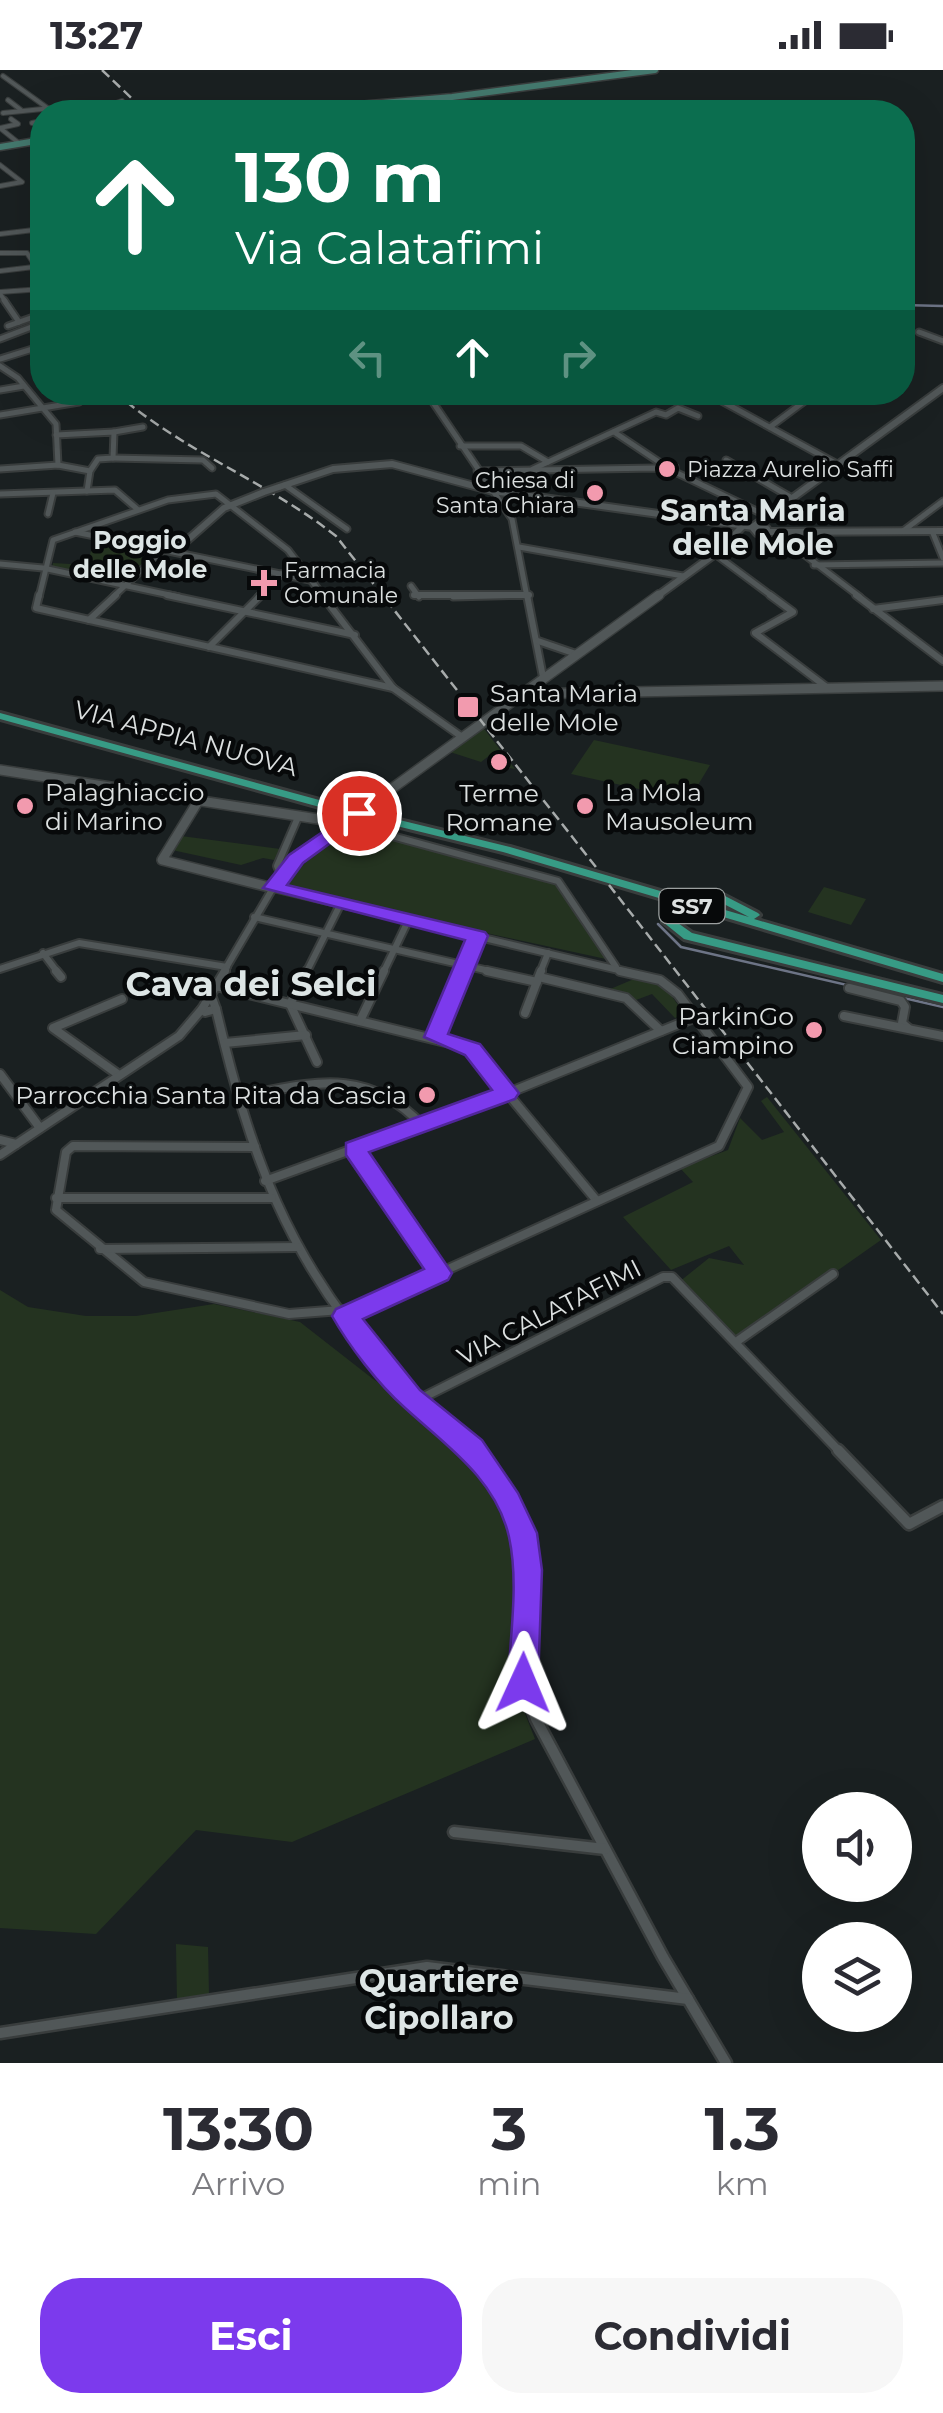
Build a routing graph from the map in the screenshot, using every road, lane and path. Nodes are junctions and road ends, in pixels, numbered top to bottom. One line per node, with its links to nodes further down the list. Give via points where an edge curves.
1 (600, 70): 4 (street)
2 (650, 70): 4 (main road)
3 (3, 76): 6 (street)
4 (606, 76): 7 (main road)
5 (8, 100): 9 (street)
6 (36, 100)
7 (419, 100)
8 (30, 108): 9 (street)
9 (21, 110): 10 (street)
10 (3, 113)
11 (11, 118): 12 (street, via 18,124)
12 (0, 128): 14 (street)
13 (30, 142): 14 (main road)
14 (20, 144): 15 (main road)
15 (0, 148)
16 (2, 169): 17 (street, via 22,182)
17 (0, 187): 18 (street)
18 (6, 193)
19 (30, 230): 20 (street)
20 (0, 234)
21 (0, 253): 22 (street)
22 (30, 257)
23 (30, 267): 24 (street)
24 (0, 271)
25 (30, 290): 26 (street)
26 (0, 293): 28 (street)
27 (30, 318): 28 (street)
28 (19, 322): 29 (street)
29 (8, 326)
30 (30, 328): 32 (street)
31 (919, 332): 33 (street)
32 (0, 339)
33 (943, 340)
34 (30, 351): 35 (street)
35 (0, 362): 36 (street)
36 (10, 372): 37 (street); 38 (street)
37 (0, 374)
38 (26, 388): 39 (street); 40 (street); 42 (street)
39 (30, 388)
40 (0, 390)
41 (941, 390): 60 (street)
42 (30, 393)
43 (39, 405): 48 (street)
44 (60, 405): 48 (street)
45 (434, 405): 56 (street)
46 (729, 405): 52 (street)
47 (800, 405): 52 (street)
48 (41, 408): 49 (street); 55 (street, via 57,426)
49 (0, 415)
50 (698, 416): 54 (street, via 678,408 656,412)
51 (143, 427): 53 (street)
52 (770, 427): 60 (street)
53 (114, 432): 55 (street); 57 (street)
54 (614, 432): 59 (street); 61 (street)
55 (56, 435): 62 (street)
56 (460, 446): 59 (street, via 521,446); 67 (street)
57 (113, 458): 63 (street, via 203,460); 66 (street, via 99,458)
58 (726, 460): 74 (street)
59 (548, 462): 65 (street)
60 (837, 464): 74 (street)
61 (658, 465): 65 (street); 79 (street)
62 (58, 466): 64 (street); 66 (street)
63 (212, 468)
64 (0, 469)
65 (531, 470): 67 (street)
66 (90, 471): 70 (street)
67 (478, 472): 68 (street); 71 (street)
68 (468, 484): 69 (street, via 379,464 333,469); 71 (street)
69 (282, 486): 76 (street, bridge); 80 (street)
70 (87, 491): 72 (street); 77 (street, via 115,490)
71 (493, 492): 79 (street); 87 (street, via 512,519)
72 (53, 493): 73 (street); 78 (street)
73 (0, 494)
74 (792, 498): 79 (street)
75 (943, 500): 85 (street)
76 (230, 504): 77 (street, via 210,493); 89 (street); 97 (street, via 280,542)
77 (137, 509): 81 (street)
78 (48, 514)
79 (759, 526): 84 (street); 86 (street); 86 (street)
80 (347, 529)
81 (70, 531): 88 (street); 94 (street, via 53,540)
82 (932, 531): 83 (street); 85 (street); 91 (street)
83 (943, 531)
84 (776, 532): 85 (street); 93 (street)
85 (903, 532)
86 (734, 538): 90 (street)
87 (519, 547): 96 (street); 100 (street)
88 (164, 549): 89 (street); 98 (street)
89 (175, 551): 95 (street)
90 (715, 554): 96 (street); 113 (street, via 793,612 755,634)
91 (943, 560): 93 (street)
92 (0, 564): 94 (street)
93 (814, 566): 102 (street)
94 (43, 568): 98 (street); 104 (street, via 34,606)
95 (281, 574): 97 (street); 103 (street)
96 (683, 576): 108 (street)
97 (310, 580): 105 (street)
98 (126, 586): 103 (street); 104 (street)
99 (410, 586): 100 (street, via 422,598)
100 (530, 595): 106 (street)
101 (943, 600): 102 (street)
102 (872, 609): 109 (street)
103 (245, 611): 105 (street); 107 (street)
104 (89, 620): 107 (street)
105 (355, 635): 112 (street)
106 (538, 640): 108 (street); 110 (street)
107 (210, 647): 112 (street)
108 (576, 654): 110 (street)
109 (943, 660)
110 (544, 677): 114 (street)
111 (943, 686): 113 (street)
112 (393, 688): 116 (street)
113 (828, 688): 114 (street)
114 (521, 694): 116 (street)
115 (0, 713): 119 (main road, VIA APPIA NUOVA / SS7)
116 (462, 737): 119 (street)
117 (0, 770): 118 (street)
118 (197, 803): 120 (street); 124 (street, via 162,860)
119 (359, 813): 121 (street); 122 (main road, VIA APPIA NUOVA / SS7)
120 (299, 816): 121 (street); 123 (street, via 277,866)
121 (339, 822): 123 (street); 139 (street, via 558,881)
122 (438, 832): 131 (main road, VIA APPIA NUOVA / SS7); 143 (main road, VIA APPIA NUOVA / SS7)
123 (281, 875): 124 (street); 125 (street)
124 (255, 882): 125 (street)
125 (274, 888): 127 (street); 129 (street)
126 (700, 895): 131 (main road, via 721,898)
127 (340, 905): 130 (street); 132 (street)
128 (672, 916): 147 (main road, via 675,931 688,936)
129 (254, 917): 132 (street); 137 (street)
130 (408, 921): 133 (street); 134 (street)
131 (773, 926): 143 (main road, VIA APPIA NUOVA / SS7)
132 (324, 934): 134 (street); 148 (street)
133 (478, 936): 135 (street); 138 (street)
134 (394, 950): 138 (street); 153 (street)
135 (548, 952): 139 (street); 142 (street)
136 (43, 953): 137 (street, via 79,943); 140 (street); 141 (street)
137 (227, 966): 144 (street)
138 (465, 966): 142 (street); 158 (street)
139 (616, 968): 152 (street, via 667,984)
140 (0, 969)
141 (61, 977)
142 (538, 980): 150 (street); 155 (street, via 628,1000)
143 (943, 982)
144 (216, 986): 148 (street); 149 (street)
145 (849, 988): 154 (street, via 900,1001)
146 (122, 999): 162 (street, via 54,1028)
147 (943, 1000)
148 (290, 1004): 153 (street); 156 (street)
149 (205, 1012): 159 (street); 162 (street)
150 (526, 1013)
151 (844, 1016): 154 (street)
152 (696, 1017): 155 (street); 175 (street, via 748,1087 730,1116 726,1139)
153 (360, 1021): 158 (street)
154 (908, 1028): 157 (street)
155 (661, 1031): 163 (street)
156 (306, 1035): 159 (street); 160 (street)
157 (943, 1036)
158 (435, 1037): 163 (street, via 472,1050)
159 (225, 1043): 164 (street)
160 (317, 1062)
161 (0, 1074): 166 (street)
162 (119, 1075): 166 (street)
163 (507, 1093): 165 (street); 175 (street)
164 (241, 1096): 165 (street, via 353,1081 401,1100); 169 (street)
165 (422, 1125): 170 (street)
166 (40, 1128): 168 (street)
167 (0, 1140): 168 (street)
168 (16, 1144): 171 (street)
169 (256, 1147): 172 (street); 173 (street, via 73,1146)
170 (354, 1149): 172 (street); 178 (street)
171 (0, 1155)
172 (265, 1181): 174 (street)
173 (56, 1198): 174 (street); 177 (street, via 59,1216)
174 (272, 1198): 176 (street)
175 (597, 1201): 178 (street)
176 (298, 1248): 177 (street); 180 (street)
177 (100, 1249): 180 (street, via 152,1285 289,1314)
178 (440, 1273): 180 (street)
179 (832, 1274): 181 (street)
180 (343, 1313): 182 (street)
181 (736, 1342): 182 (street, VIA CALATAFIMI, via 679,1282 662,1277); 183 (street, VIA CALATAFIMI, via 909,1524)
182 (416, 1401): 185 (street, via 473,1448 523,1533 523,1683)
183 (943, 1506)
184 (454, 1832): 185 (street)
185 (605, 1849): 186 (street)
186 (688, 1999): 187 (street, via 427,1967); 188 (street)
187 (0, 2033)
188 (726, 2063)

